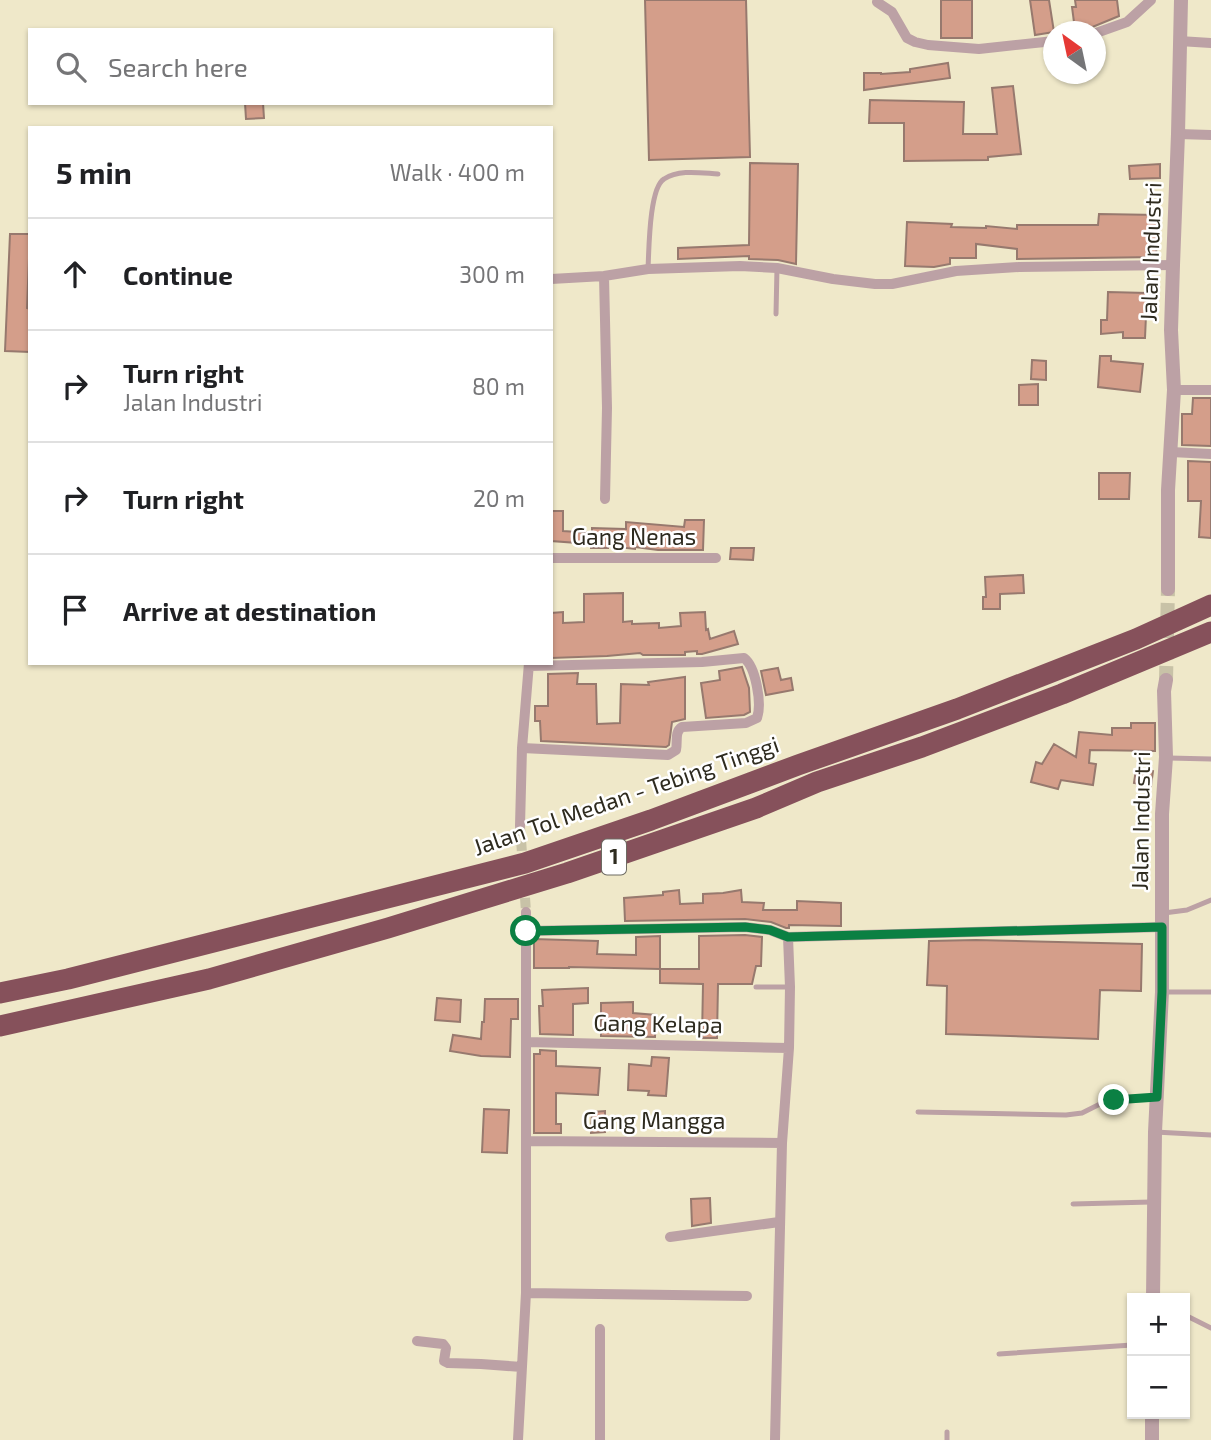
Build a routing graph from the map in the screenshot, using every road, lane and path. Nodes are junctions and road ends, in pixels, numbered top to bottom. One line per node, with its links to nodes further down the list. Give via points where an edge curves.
1 (1151, 0): 4 (street, via 1127,22)
2 (1181, 0): 5 (street, Jalan Industri)
3 (877, 2): 6 (street, via 892,12 907,38 915,42 979,49)
4 (1106, 29)
5 (1180, 41): 7 (street); 8 (street, Jalan Industri)
6 (1043, 42)
7 (1211, 43)
8 (1178, 134): 9 (street); 11 (street, Jalan Industri)
9 (1211, 135)
10 (718, 174): 13 (lane, via 676,174 659,183 652,205)
11 (1172, 265): 12 (street, via 956,271 892,284); 17 (street, Jalan Industri)
12 (777, 268): 13 (street); 16 (lane)
13 (648, 269): 14 (street)
14 (604, 276): 15 (street); 21 (street)
15 (553, 279)
16 (776, 314)
17 (1174, 390): 18 (street); 19 (street, Jalan Industri)
18 (1211, 390)
19 (1171, 452): 20 (street); 24 (street, Jalan Industri)
20 (1211, 454)
21 (605, 499)
22 (553, 558): 23 (street, Gang Nenas)
23 (716, 558)
24 (1168, 589)
25 (1211, 605): 43 (highway, Jalan Tol Medan - Tebing Tinggi / 1, via 957,709 525,863)
26 (1211, 632): 44 (highway, 1, via 934,743 567,873 209,979)
27 (553, 664): 30 (street, via 746,659 754,673 757,718 682,727 676,750 668,755)
28 (529, 665): 30 (street)
29 (1166, 680): 31 (street, Jalan Industri)
30 (522, 748): 33 (street)
31 (1166, 758): 32 (lane); 36 (street, Jalan Industri)
32 (1211, 759)
33 (520, 826)
34 (1211, 900): 36 (lane)
35 (526, 912): 37 (street)
36 (1162, 920): 38 (street); 41 (street, Jalan Industri)
37 (526, 931): 38 (street, via 745,927); 45 (street)
38 (788, 937): 39 (street)
39 (790, 987): 40 (lane); 46 (street)
40 (755, 988)
41 (1162, 992): 42 (lane); 47 (street, Jalan Industri)
42 (1211, 992)
43 (0, 993)
44 (0, 1026)
45 (526, 1042): 46 (street, Gang Kelapa); 51 (street)
46 (789, 1048): 52 (street)
47 (1157, 1097): 48 (lane, via 1114,1100 1066,1115); 49 (street, Jalan Industri)
48 (918, 1112)
49 (1155, 1132): 50 (lane); 53 (street, Jalan Industri)
50 (1211, 1135)
51 (526, 1141): 52 (street, Gang Mangga); 57 (street)
52 (782, 1143): 55 (street)
53 (1154, 1202): 54 (lane); 58 (street, Jalan Industri)
54 (1073, 1204)
55 (779, 1222): 56 (street); 71 (street)
56 (670, 1237)
57 (526, 1293): 59 (street); 66 (street)
58 (1153, 1293)
59 (747, 1296)
60 (1190, 1318): 61 (lane)
61 (1211, 1328)
62 (600, 1329): 70 (street)
63 (417, 1341): 66 (street, via 443,1345 448,1363)
64 (1127, 1345): 65 (lane)
65 (999, 1354)
66 (522, 1367): 69 (street)
67 (1152, 1419): 73 (street)
68 (947, 1432): 72 (lane)
69 (518, 1440)
70 (600, 1440)
71 (775, 1440)
72 (947, 1440)
73 (1152, 1440)

